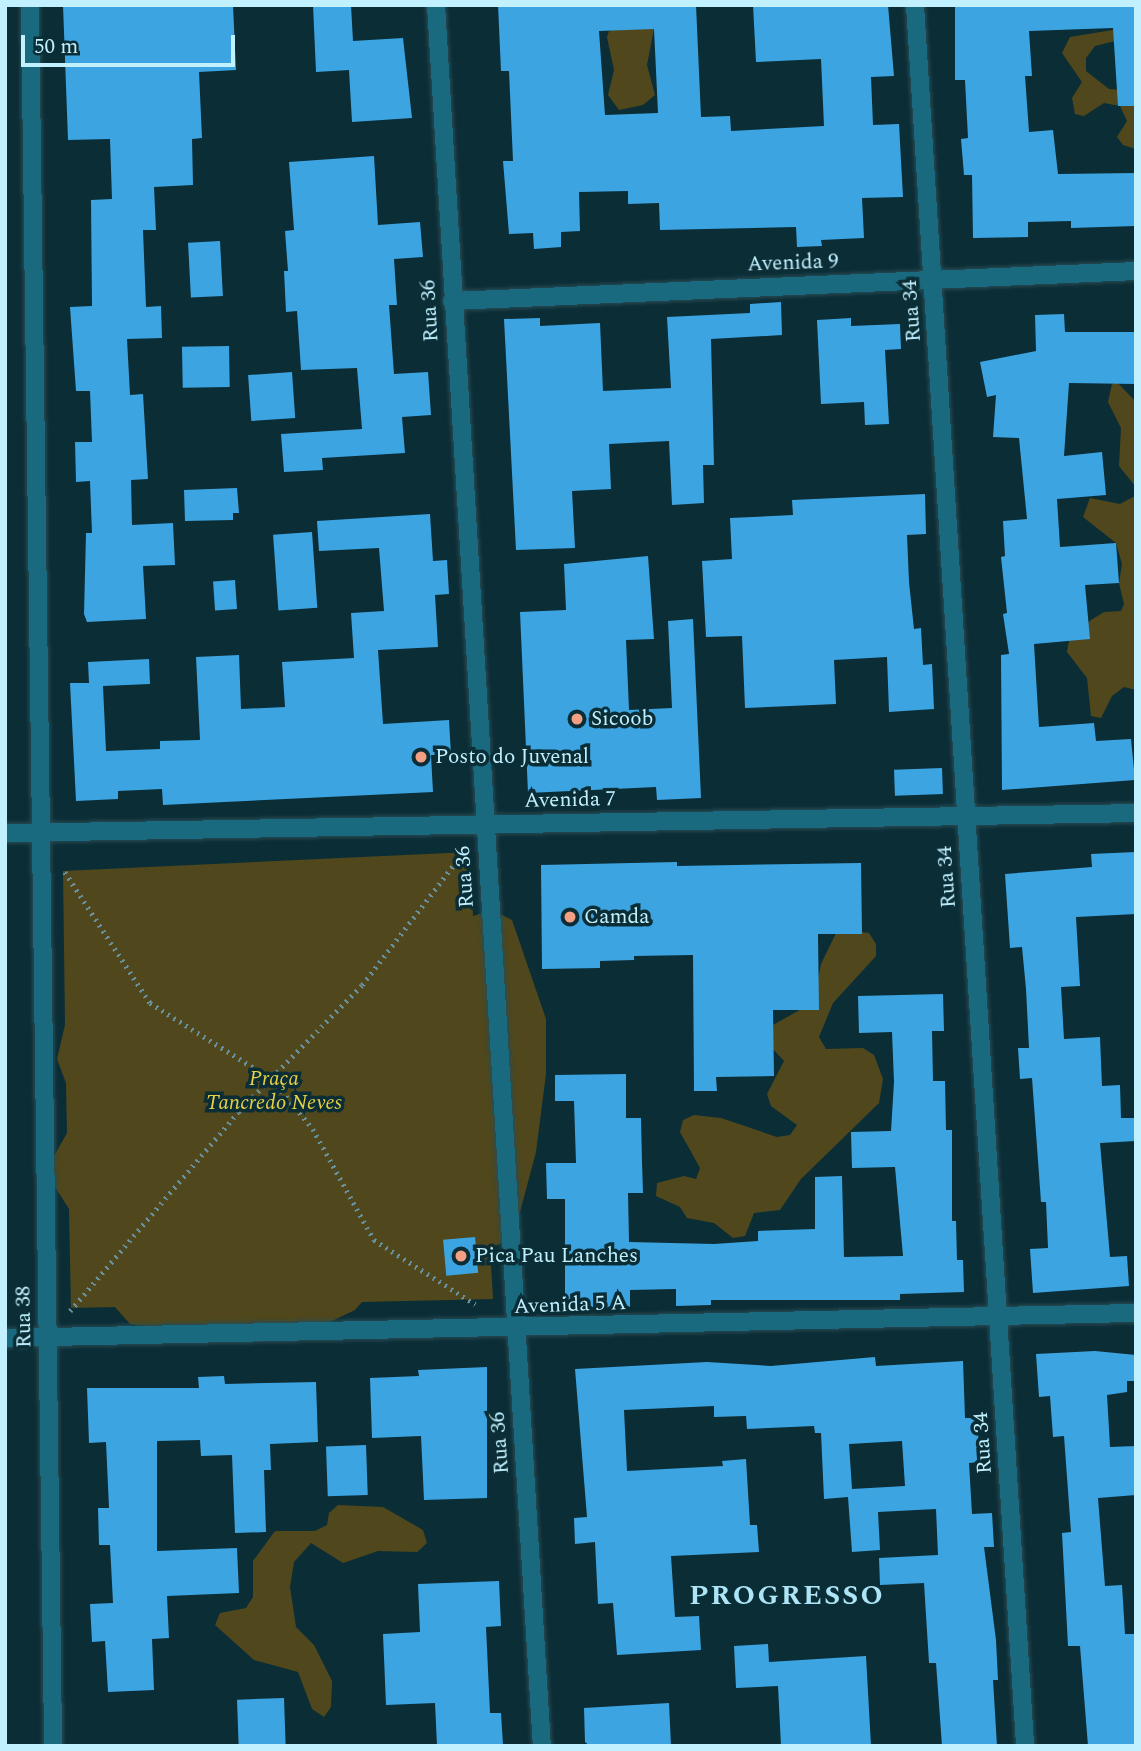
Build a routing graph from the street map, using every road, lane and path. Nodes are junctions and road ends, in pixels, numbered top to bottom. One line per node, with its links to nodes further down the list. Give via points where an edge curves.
1 (30, 5): 10 (street, Rua 38)
2 (436, 5): 6 (street, Rua 36)
3 (915, 5): 5 (street, Rua 34)
4 (1136, 271): 5 (street, Avenida 9)
5 (933, 279): 6 (street, Avenida 9); 8 (street, Rua 34)
6 (452, 300): 9 (street, Rua 36)
7 (1136, 813): 8 (street, Avenida 7)
8 (966, 816): 9 (street, Avenida 7); 16 (street, Rua 34)
9 (485, 825): 10 (street, Avenida 7); 13 (path, via 362,985); 17 (street, Rua 36)
10 (40, 832): 11 (street, Avenida 7); 19 (street, Rua 38)
11 (5, 833)
12 (62, 867): 13 (path, via 150,1003)
13 (273, 1080): 14 (path, via 313,1129 374,1240); 19 (path, via 238,1112)
14 (483, 1309)
15 (1136, 1313): 16 (street, Avenida 5 A)
16 (998, 1316): 17 (street, Avenida 5 A); 22 (street, Rua 34)
17 (516, 1329): 19 (street, Avenida 5 A); 21 (street, Rua 36)
18 (5, 1338): 19 (street, Avenida 5 A)
19 (47, 1338): 20 (street, Rua 38)
20 (53, 1746)
21 (542, 1746)
22 (1025, 1746)

